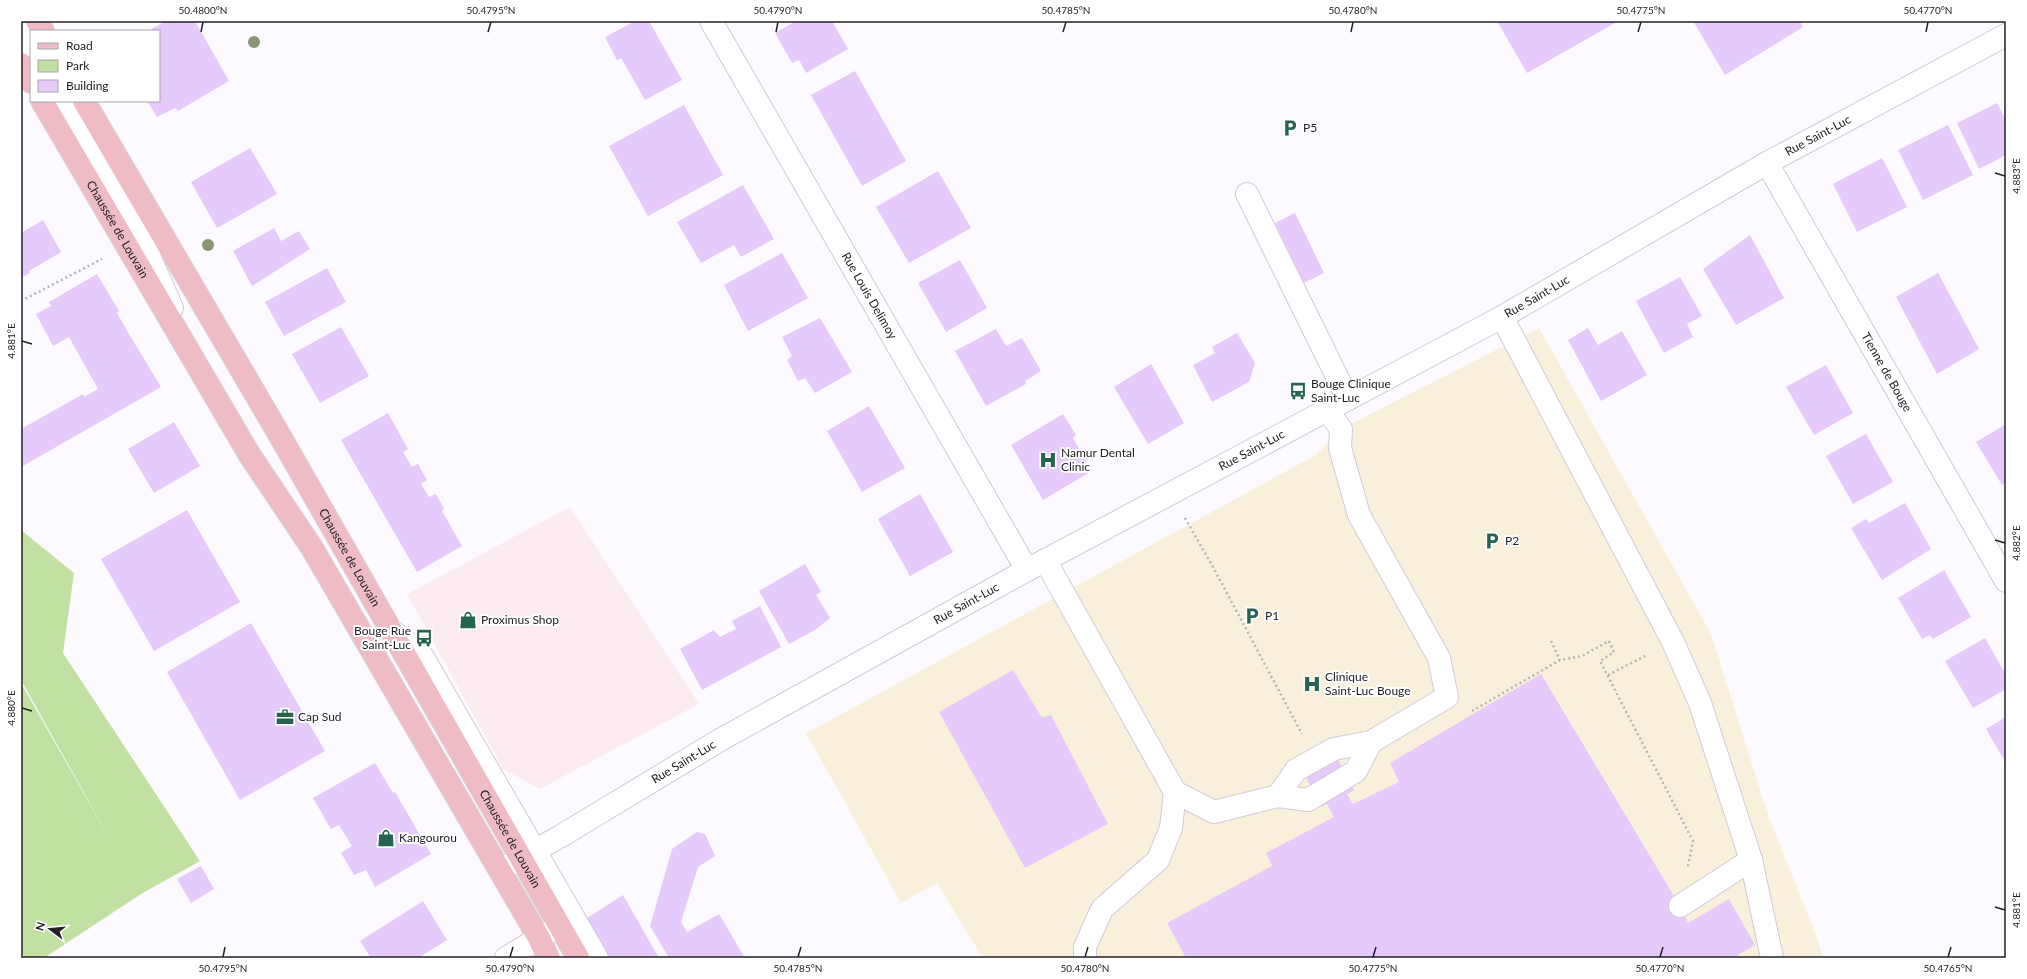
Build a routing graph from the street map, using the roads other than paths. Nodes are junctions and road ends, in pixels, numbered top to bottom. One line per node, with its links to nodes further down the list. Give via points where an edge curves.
1 (37, 21): 4 (main road)
2 (711, 21): 20 (street, Rue Louis Delimoy)
3 (21, 29): 6 (street)
4 (42, 30)
5 (2006, 35): 12 (street, Rue Saint-Luc)
6 (30, 45)
7 (21, 64): 8 (main road)
8 (30, 80)
9 (43, 102): 17 (main road, Chaussée de Louvain)
10 (64, 102): 14 (street, Chaussée de Louvain)
11 (85, 102): 15 (main road, Chaussée de Louvain)
12 (1767, 163): 16 (street, Rue Saint-Luc); 21 (street, Tienne de Bouge)
13 (1247, 194): 18 (street)
14 (136, 226): 15 (street, Chaussée de Louvain); 17 (street, Chaussée de Louvain)
15 (190, 283): 25 (main road, Chaussée de Louvain, via 280,436 387,627)
16 (1502, 317): 18 (street, Rue Saint-Luc); 26 (street, via 1673,642 1700,703)
17 (194, 358): 27 (main road, Chaussée de Louvain, via 249,454 312,548)
18 (1348, 399): 19 (street, Rue Saint-Luc)
19 (1327, 410): 20 (street, Rue Saint-Luc); 22 (street, via 1341,429 1340,448 1359,515 1439,658 1447,697)
20 (1036, 565): 23 (street, Rue Louis Delimoy); 25 (street, Rue Saint-Luc, via 720,740)
21 (2006, 580)
22 (1371, 742): 24 (street, via 1334,749 1296,770); 24 (street, via 1356,771 1308,800)
23 (1174, 792): 24 (street, via 1214,812); 35 (street, via 1171,828 1158,860 1102,909 1085,947)
24 (1278, 796)
25 (527, 854): 27 (street, Rue Saint-Luc); 29 (main road, Chaussée de Louvain); 34 (street)
26 (1751, 860): 28 (street); 36 (street)
27 (500, 870): 30 (main road, Chaussée de Louvain)
28 (1680, 906)
29 (559, 926): 30 (street); 33 (main road, Chaussée de Louvain)
30 (539, 938): 31 (street); 32 (main road, Chaussée de Louvain)
31 (506, 958)
32 (548, 958)
33 (578, 958)
34 (597, 958)
35 (1085, 958)
36 (1772, 958)

